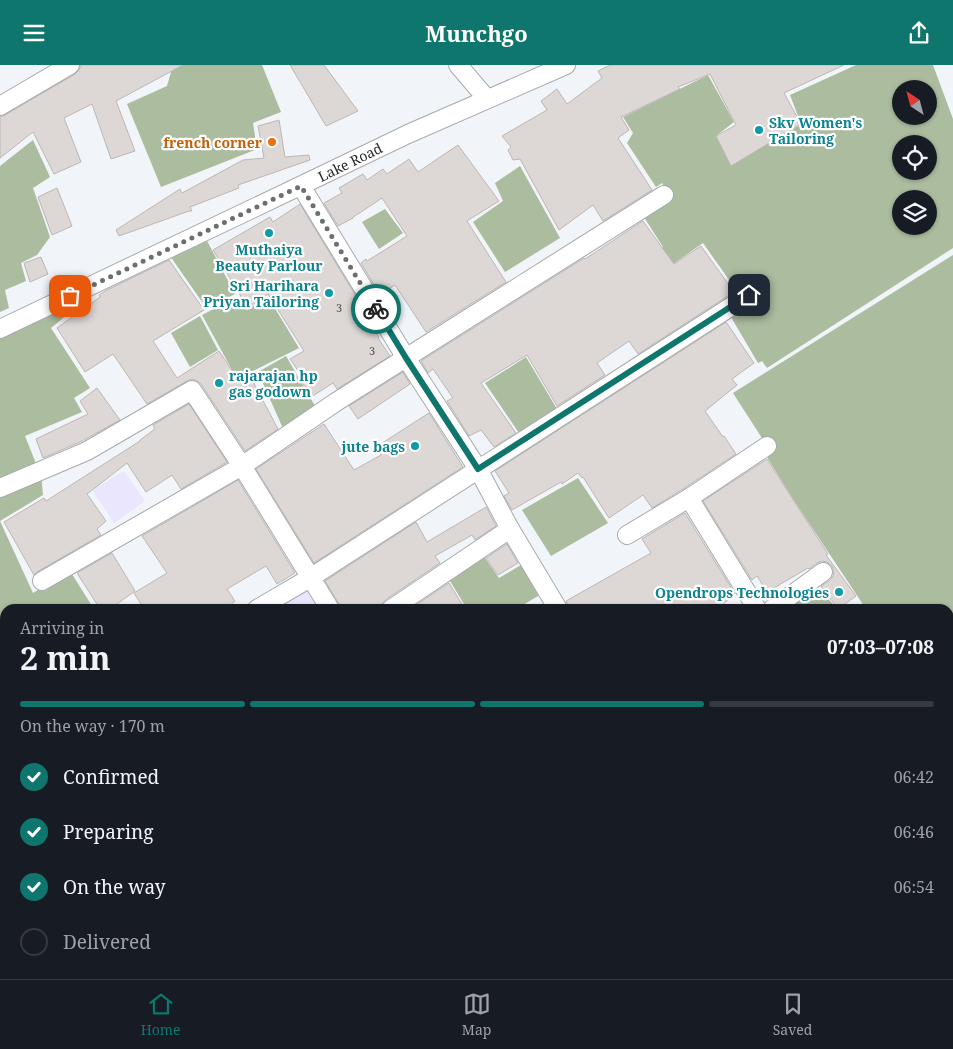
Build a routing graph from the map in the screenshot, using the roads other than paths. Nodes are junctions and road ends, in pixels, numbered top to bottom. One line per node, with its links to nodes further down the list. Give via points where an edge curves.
1 (70, 65): 5 (street)
2 (458, 65): 4 (street)
3 (566, 65): 4 (street, Lake Road)
4 (487, 99): 6 (street, Lake Road)
5 (0, 106)
6 (301, 186): 9 (street, Lake Road); 10 (street)
7 (664, 195): 10 (street)
8 (749, 295): 13 (street)
9 (0, 329)
10 (406, 358): 12 (street); 13 (street)
11 (767, 446): 15 (street)
12 (242, 467): 14 (street, via 192,390 87,451); 19 (street); 20 (street)
13 (478, 469): 16 (street); 19 (street)
14 (0, 488)
15 (689, 498): 17 (street); 25 (street)
16 (510, 529): 23 (street); 24 (street)
17 (628, 535)
18 (823, 572): 26 (street)
19 (310, 578): 21 (street); 22 (street)
20 (42, 581)
21 (266, 604)
22 (327, 604)
23 (398, 604)
24 (555, 604)
25 (754, 604)
26 (779, 604)

